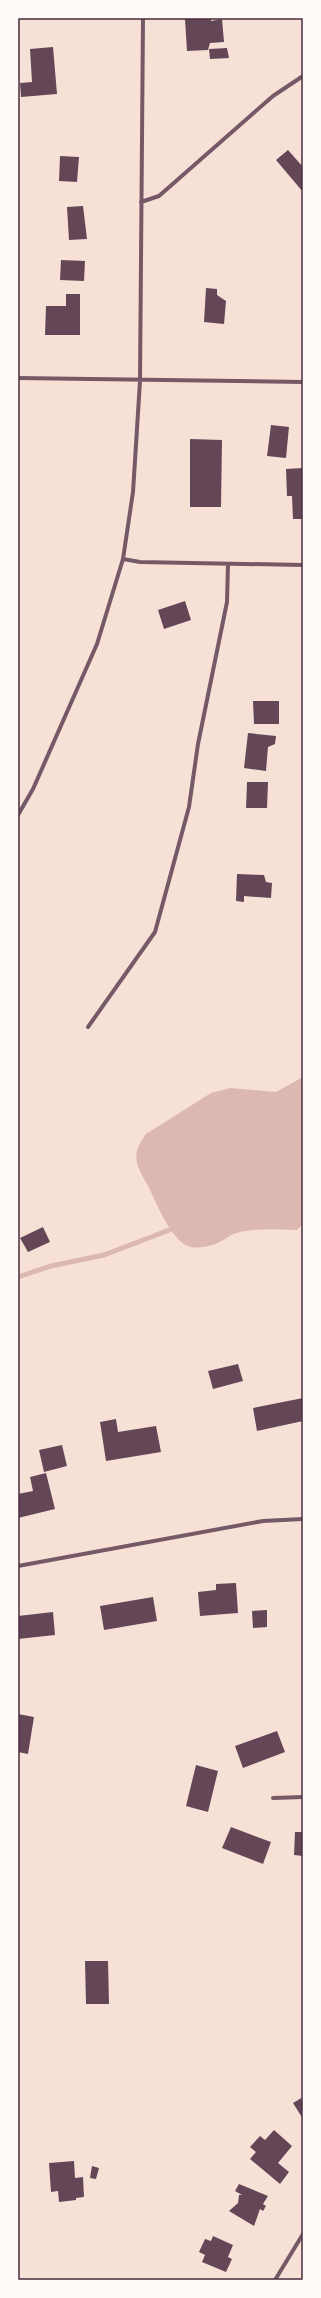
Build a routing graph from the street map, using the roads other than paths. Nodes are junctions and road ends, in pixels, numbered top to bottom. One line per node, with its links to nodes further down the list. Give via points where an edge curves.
1 (143, 18): 3 (street)
2 (303, 76): 3 (street, via 273,96 159,196)
3 (141, 202): 5 (street)
4 (18, 378): 5 (street)
5 (140, 381): 6 (street); 7 (street, via 133,492)
6 (303, 382)
7 (123, 559): 8 (street, via 140,562); 10 (street, via 97,644 33,789)
8 (228, 564): 9 (street); 11 (street, via 227,602 198,744 189,807 155,932)
9 (303, 565)
10 (18, 815)
11 (88, 1027)
12 (303, 1518): 13 (street, via 263,1521)
13 (18, 1566)
14 (303, 1797): 15 (street)
15 (273, 1798)
16 (303, 2234): 17 (street)
17 (275, 2280)

